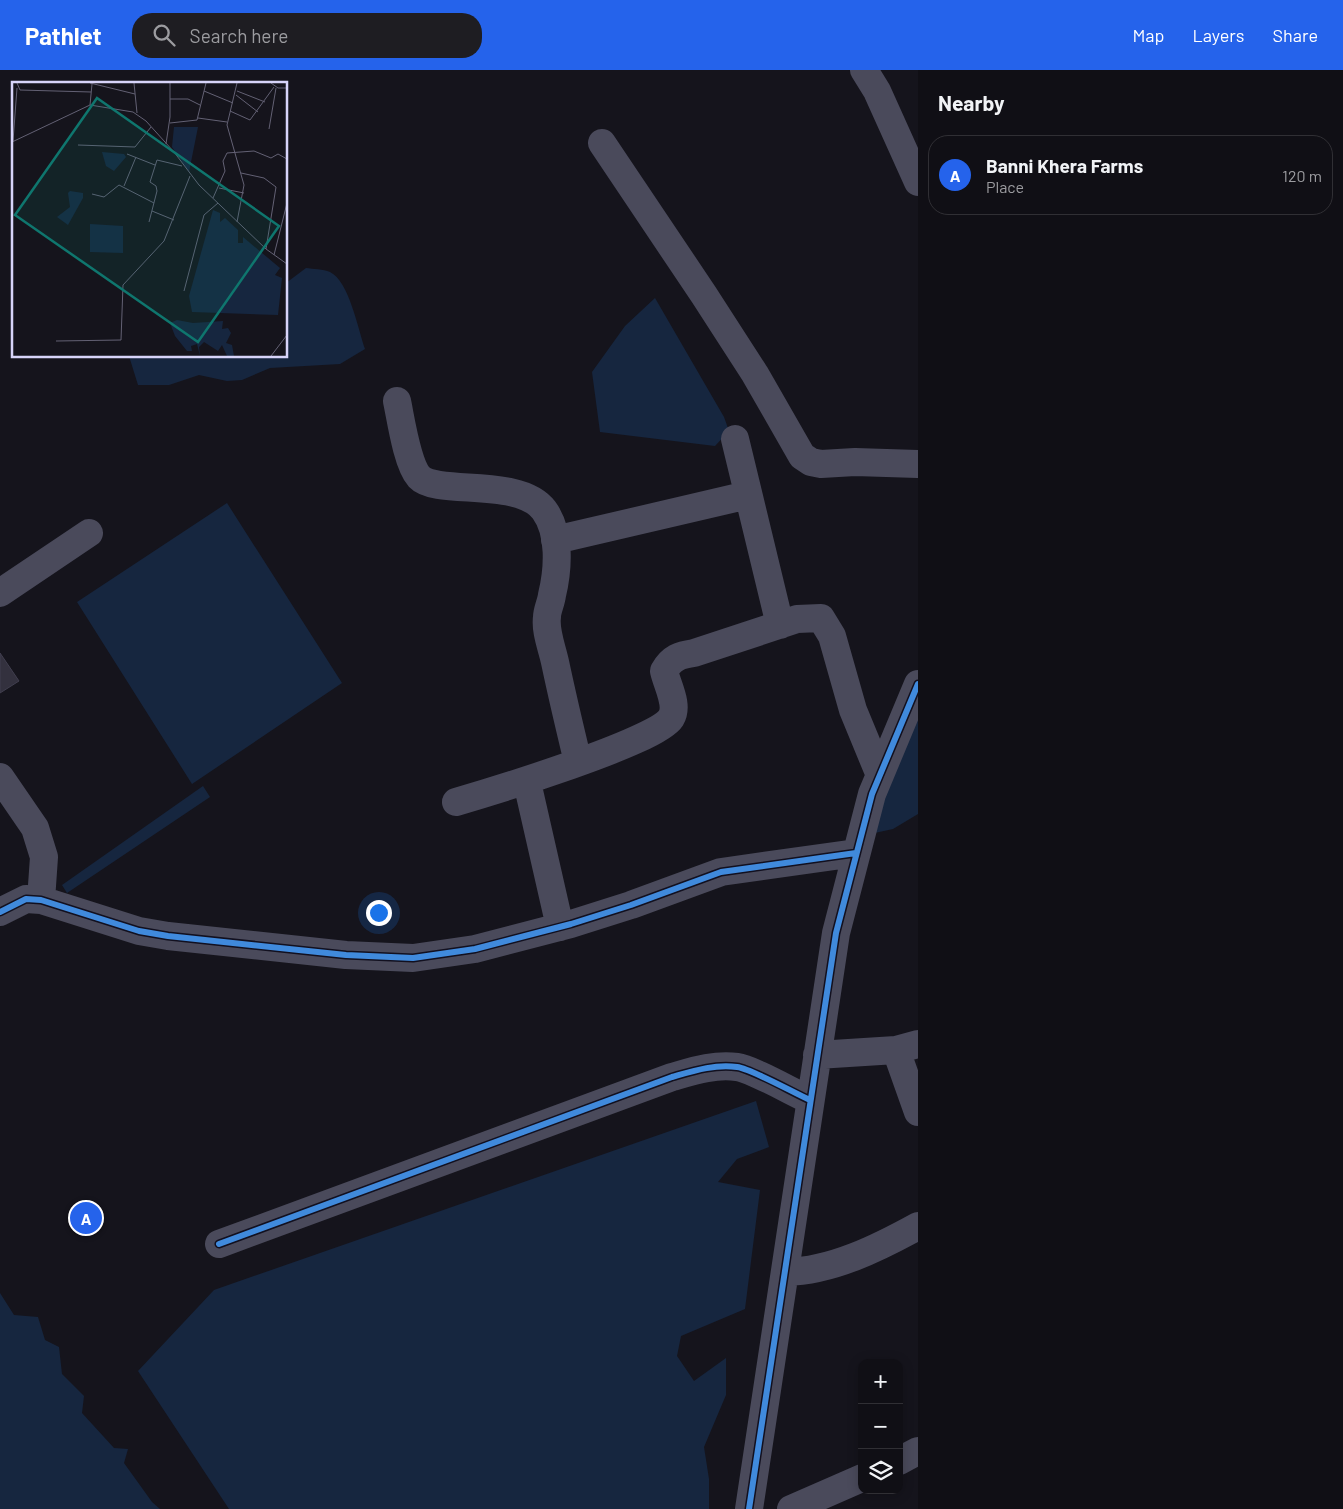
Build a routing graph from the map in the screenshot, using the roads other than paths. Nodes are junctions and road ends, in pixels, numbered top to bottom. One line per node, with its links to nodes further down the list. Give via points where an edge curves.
1 (864, 70): 3 (street, via 877,91)
2 (602, 143): 6 (street, via 755,374 802,456 821,464)
3 (918, 182)
4 (397, 401): 9 (street, via 409,452 419,477 427,482 474,486 532,499 544,510)
5 (735, 439): 7 (street)
6 (918, 464)
7 (748, 495): 9 (street); 11 (street)
8 (89, 533): 10 (street)
9 (555, 540): 13 (street, via 556,568 547,618)
10 (0, 592)
11 (780, 625): 13 (street, via 682,654 669,662 664,671 674,701 671,719 650,733); 14 (street, via 811,617 821,618 826,623)
12 (918, 684): 14 (street)
13 (578, 762): 16 (street)
14 (878, 773): 18 (street)
15 (0, 778): 19 (street, via 35,828 44,857)
16 (527, 782): 17 (street); 21 (street)
17 (456, 802)
18 (856, 853): 21 (street, via 721,872); 23 (street, via 836,933)
19 (41, 900): 20 (street, via 26,900); 21 (street, via 139,931 346,955 433,956 475,949)
20 (0, 912)
21 (560, 927)
22 (907, 1047): 23 (street); 25 (street)
23 (817, 1055): 24 (street)
24 (810, 1100): 27 (street, via 739,1067 699,1069); 28 (street)
25 (918, 1112)
26 (918, 1226): 28 (street, via 819,1268)
27 (219, 1244)
28 (786, 1272): 32 (street)
29 (918, 1452): 30 (street)
30 (903, 1459)
31 (858, 1480): 33 (street)
32 (748, 1509)
33 (791, 1509)

